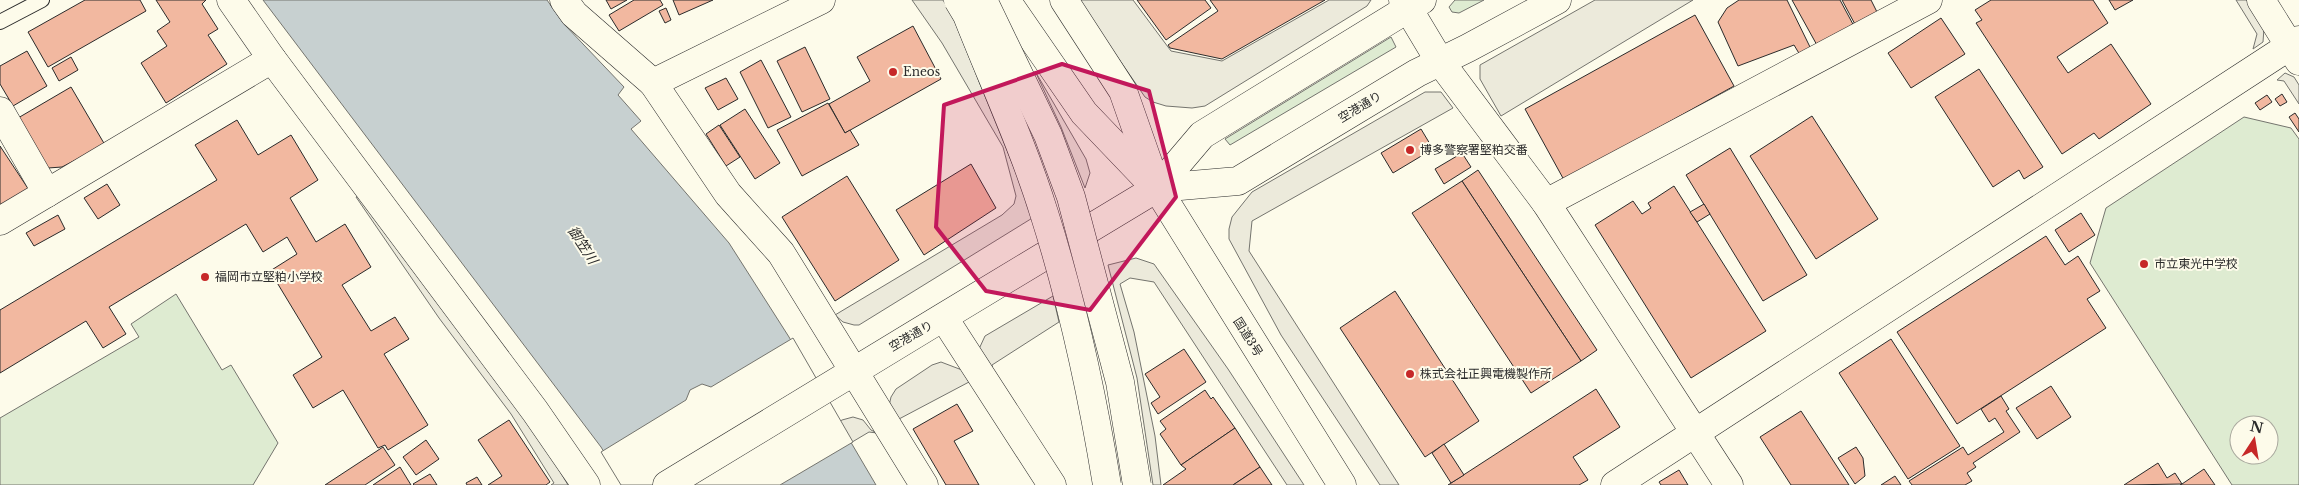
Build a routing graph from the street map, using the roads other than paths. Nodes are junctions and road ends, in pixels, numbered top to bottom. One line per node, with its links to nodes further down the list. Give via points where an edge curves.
1 (42, 0): 13 (lane)
2 (231, 0): 15 (main road)
3 (564, 0): 17 (main road, via 574,14)
4 (822, 0): 17 (main road)
5 (958, 0): 30 (main road, bridge, via 1022,148 1044,214 1092,390)
6 (983, 0): 31 (main road, bridge, via 1048,135 1071,197 1120,382)
7 (1006, 0): 19 (main road, 国道3号, via 1084,113)
8 (1064, 0): 19 (main road, 国道3号, via 1122,91)
9 (1557, 0): 16 (main road, 空港通り)
10 (1928, 0): 21 (main road)
11 (2262, 0): 14 (main road)
12 (1411, 3): 16 (main road); 19 (main road, 空港通り, via 1202,135)
13 (0, 22)
14 (2296, 49): 25 (main road)
15 (272, 60): 20 (main road); 26 (main road, via 535,411)
16 (1440, 60): 19 (main road, 空港通り, via 1238,181); 21 (main road)
17 (654, 83): 24 (main road, via 728,194 781,253)
18 (0, 110): 20 (main road)
19 (1157, 188): 23 (main road, 空港通り); 32 (main road, 国道3号)
20 (47, 192): 22 (main road)
21 (1546, 203): 25 (main road)
22 (0, 221)
23 (944, 318): 24 (main road, 空港通り); 29 (main road)
24 (848, 373): 27 (main road, 空港通り); 28 (main road)
25 (1696, 433): 33 (main road); 34 (main road)
26 (586, 485)
27 (667, 485)
28 (924, 485)
29 (1052, 485)
30 (1107, 485)
31 (1137, 485)
32 (1342, 485)
33 (1615, 485)
34 (1729, 485)

